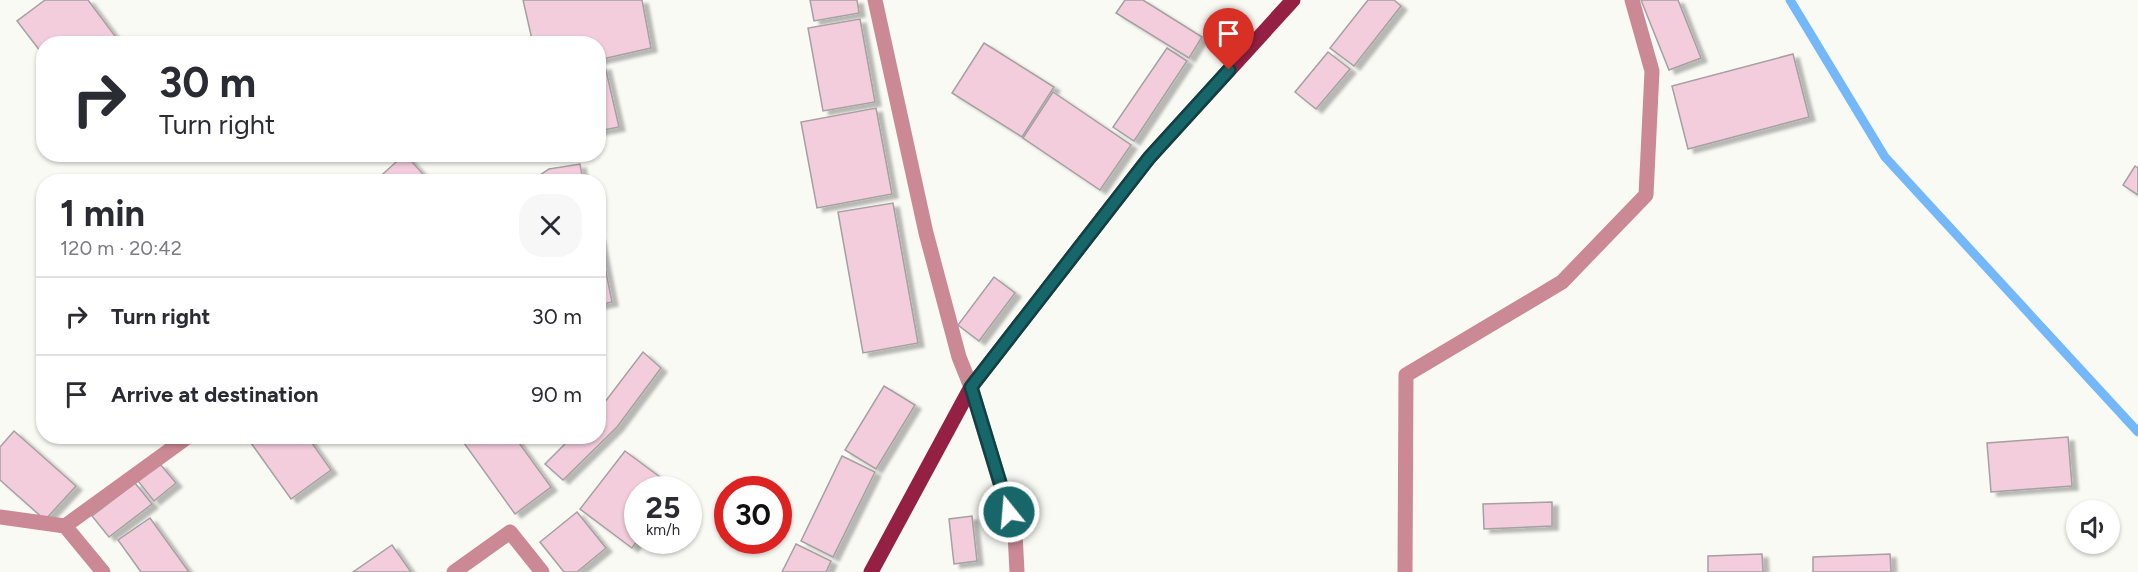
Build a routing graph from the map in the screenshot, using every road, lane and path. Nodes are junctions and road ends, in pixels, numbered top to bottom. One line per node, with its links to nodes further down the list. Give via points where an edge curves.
1 (875, 0): 4 (street, via 926,233 959,357)
2 (1293, 0): 4 (main road, via 1149,158)
3 (1632, 0): 13 (street, via 1652,71 1646,195 1562,282 1406,375)
4 (971, 387): 11 (main road); 12 (street, via 1015,533)
5 (178, 444): 7 (street)
6 (0, 517): 7 (street)
7 (65, 526): 8 (street)
8 (103, 572)
9 (454, 572): 10 (street, via 510,532)
10 (542, 572)
11 (871, 572)
12 (1017, 572)
13 (1405, 572)

